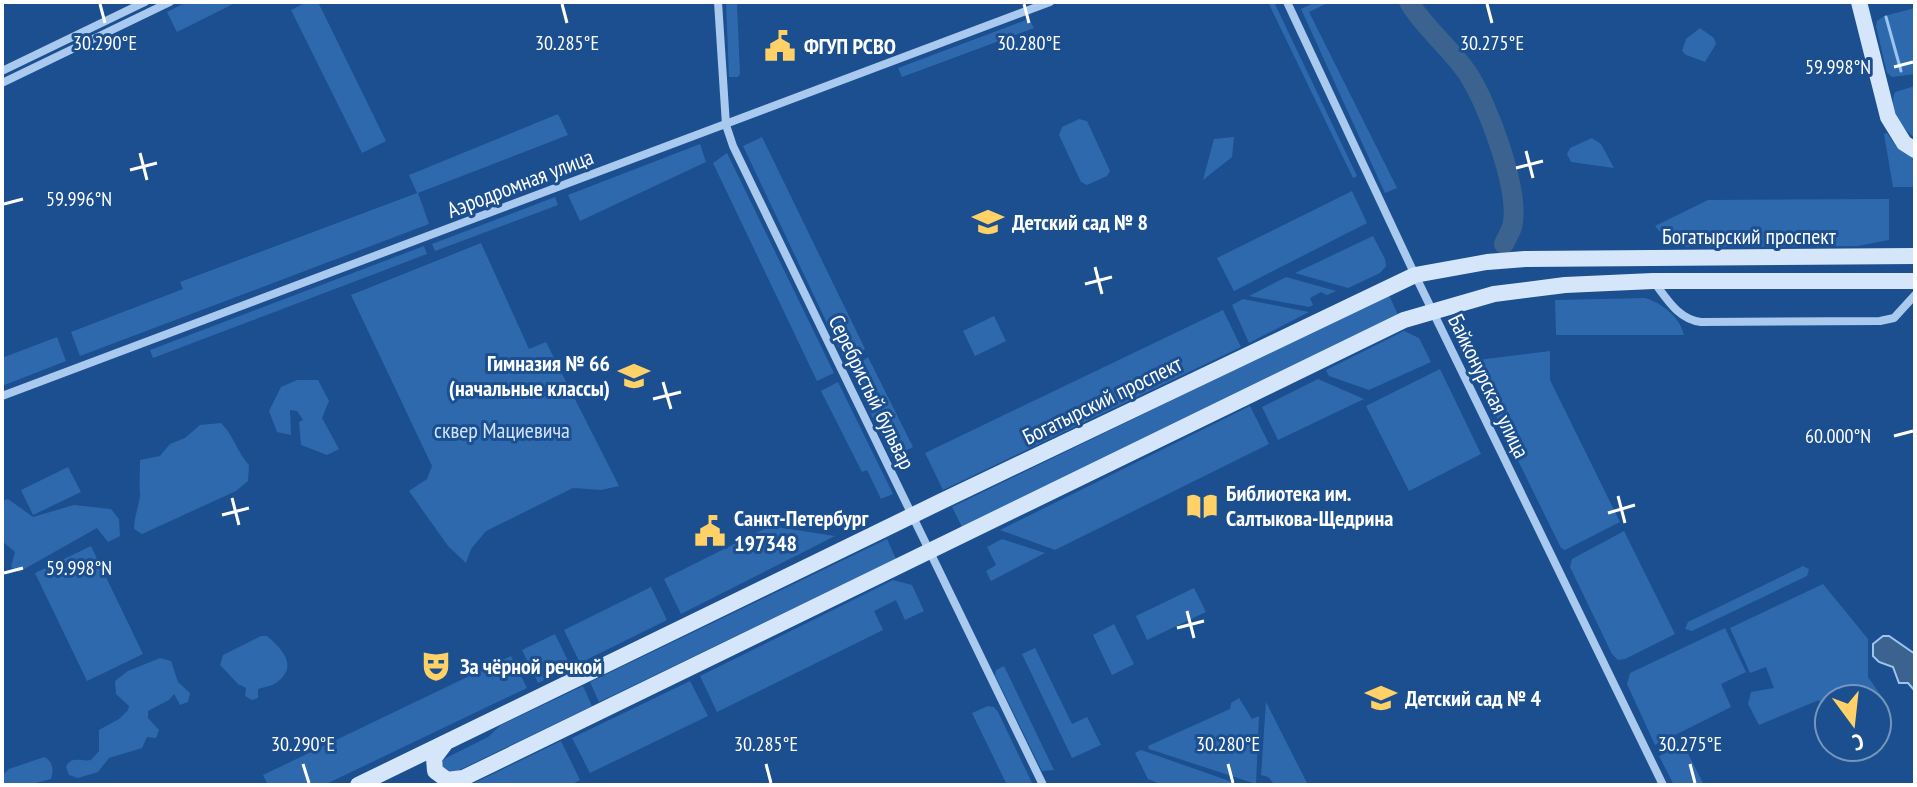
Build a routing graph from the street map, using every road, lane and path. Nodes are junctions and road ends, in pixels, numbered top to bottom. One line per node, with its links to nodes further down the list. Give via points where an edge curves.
1 (145, 2): 7 (street)
2 (170, 2): 8 (street)
3 (718, 2): 9 (street, Серебристый бульвар)
4 (1050, 2): 9 (street, Аэродромная улица)
5 (1287, 2): 12 (street, Байконурская улица)
6 (1859, 2): 10 (main road, via 1888,117 1904,143)
7 (2, 71)
8 (2, 83)
9 (726, 125): 17 (street, Аэродромная улица); 18 (street, Серебристый бульвар)
10 (1915, 150)
11 (1915, 256): 12 (main road, Богатырский проспект, via 1525,259)
12 (1415, 275): 16 (street, Байконурская улица); 18 (main road, Богатырский проспект)
13 (1653, 281): 14 (main road, Богатырский проспект); 15 (street, via 1679,313 1701,322 1880,321 1894,318); 16 (main road, Богатырский проспект, via 1530,288)
14 (1915, 281)
15 (1915, 295)
16 (1432, 310): 19 (main road, Богатырский проспект); 25 (street, Байконурская улица)
17 (2, 396)
18 (912, 515): 19 (street, Серебристый бульвар); 20 (main road, Богатырский проспект)
19 (930, 551): 21 (main road, Богатырский проспект); 24 (street, Серебристый бульвар)
20 (448, 741): 21 (main road, via 434,758 435,771 447,780); 22 (main road, Богатырский проспект)
21 (466, 777): 23 (main road, Богатырский проспект)
22 (358, 785)
23 (449, 785)
24 (1043, 785)
25 (1663, 785)

